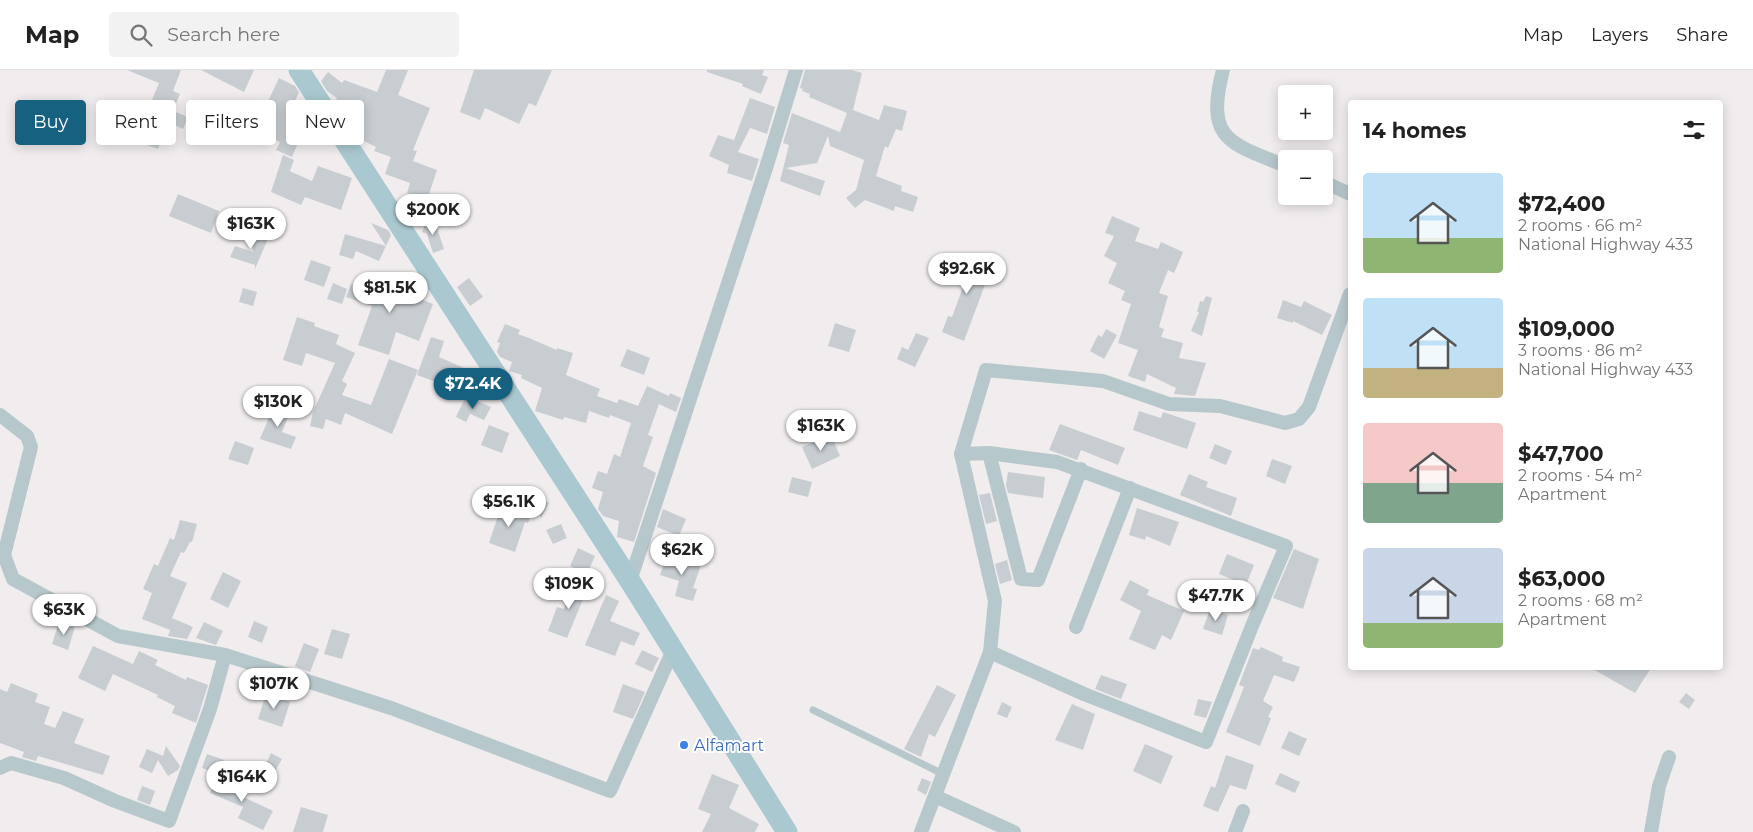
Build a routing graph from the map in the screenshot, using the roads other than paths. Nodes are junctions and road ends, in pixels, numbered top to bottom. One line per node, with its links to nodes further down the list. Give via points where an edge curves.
1 (299, 70): 13 (main road)
2 (796, 70): 13 (street)
3 (1223, 70): 4 (street, via 1216,102 1217,121 1223,132 1235,146)
4 (1278, 163)
5 (1333, 186): 6 (street)
6 (1348, 193)
7 (1348, 300): 10 (street, via 1309,407 1299,420 1284,423 1220,406 1169,404 1102,381 986,370)
8 (0, 415): 17 (street, via 26,436 31,447 4,555 13,579 118,636)
9 (989, 452): 10 (street); 11 (street, via 1057,462); 11 (street, via 1021,579 1038,580)
10 (961, 454): 16 (street, via 995,601)
11 (1081, 469): 12 (street)
12 (1130, 488): 14 (street); 16 (street, via 1286,546 1206,742 1084,694)
13 (630, 581): 15 (main road)
14 (1076, 627)
15 (673, 650): 17 (street, via 610,791 392,708); 24 (main road)
16 (990, 652): 21 (street)
17 (225, 655): 20 (street, via 210,708 169,821 64,778 11,763)
18 (813, 710): 21 (lane)
19 (1669, 757): 28 (street, via 1659,786)
20 (0, 768)
21 (945, 775): 22 (street)
22 (936, 797): 25 (street); 26 (street)
23 (1243, 811): 27 (street)
24 (787, 832)
25 (921, 832)
26 (1014, 832)
27 (1235, 832)
28 (1651, 832)

